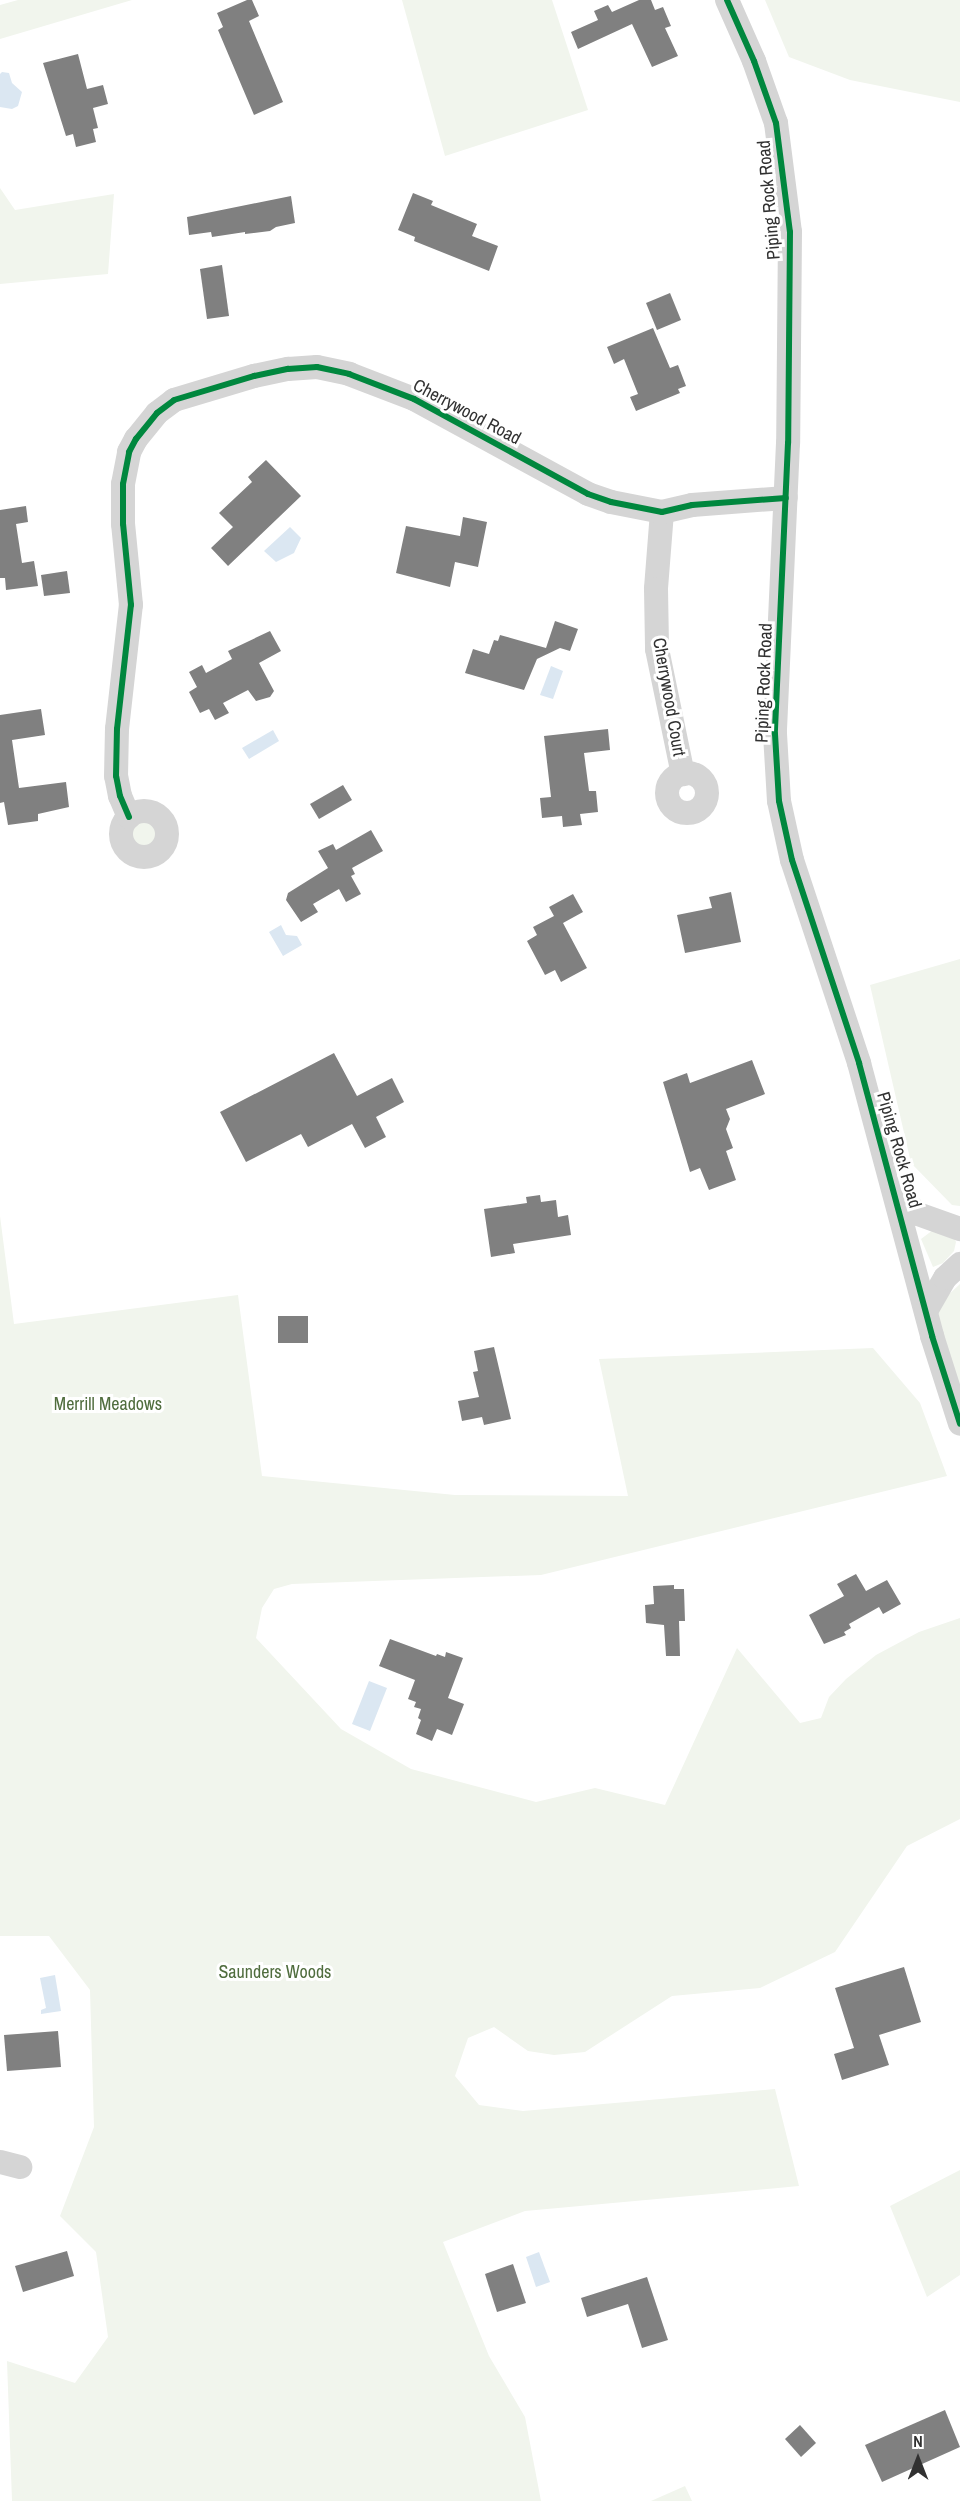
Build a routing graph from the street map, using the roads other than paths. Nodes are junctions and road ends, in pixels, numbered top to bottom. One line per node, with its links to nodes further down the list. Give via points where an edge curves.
1 (728, 0): 2 (street, Piping Rock Road, via 776,123 786,191 790,232)
2 (786, 498): 3 (street, Cherrywood Road, via 692,505); 6 (street, Piping Rock Road, via 775,734 779,801 792,860 859,1063)
3 (662, 512): 4 (street, Cherrywood Court, via 656,589 657,649); 5 (street, Cherrywood Road, via 588,494 414,399 349,374 317,368 288,369 174,400 157,413 136,439 129,452 123,484 131,605 117,729 116,776)
4 (682, 774)
5 (129, 817)
6 (894, 1191): 7 (street, via 918,1214); 9 (street, Piping Rock Road)
7 (960, 1229)
8 (960, 1264): 9 (street, via 945,1278)
9 (926, 1311): 10 (street, Piping Rock Road)
10 (960, 1424)

